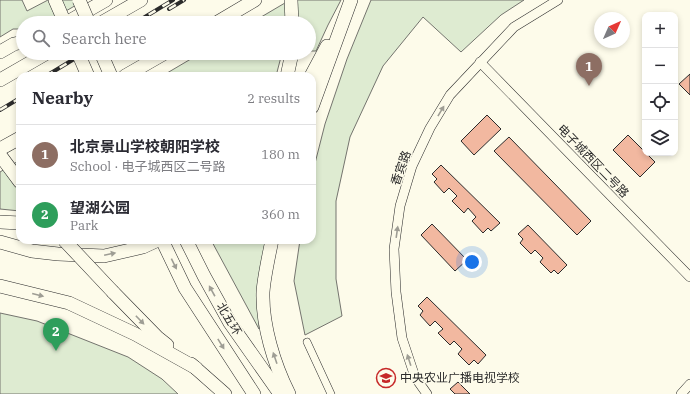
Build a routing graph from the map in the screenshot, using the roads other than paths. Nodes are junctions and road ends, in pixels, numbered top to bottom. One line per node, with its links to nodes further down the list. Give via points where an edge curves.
1 (55, 0): 9 (highway)
2 (79, 0): 11 (highway, bridge)
3 (106, 0): 10 (highway)
4 (142, 0): 12 (highway)
5 (255, 0): 13 (highway)
6 (291, 0): 14 (highway)
7 (351, 0): 27 (highway); 29 (highway)
8 (558, 0): 22 (street, 香宾路, via 514,27)
9 (62, 16)
10 (77, 16)
11 (85, 16)
12 (113, 16)
13 (228, 16)
14 (292, 16)
15 (16, 44): 16 (highway)
16 (0, 52)
17 (35, 60): 28 (highway)
18 (81, 60): 23 (highway, bridge)
19 (104, 60): 24 (highway)
20 (152, 60): 25 (highway)
21 (291, 60): 26 (highway)
22 (480, 62): 42 (street, 电子城西区二号路); 52 (street, 香宾路, one-way to 22, via 415,377 402,338 394,249 400,206 412,166 430,128 450,95)
23 (86, 72)
24 (109, 72)
25 (132, 72)
26 (288, 72)
27 (313, 72)
28 (0, 80)
29 (316, 96)
30 (16, 140): 31 (highway)
31 (0, 149)
32 (0, 155): 33 (highway)
33 (16, 177)
34 (0, 222): 35 (highway)
35 (16, 223)
36 (1, 243): 38 (highway, one-way to 38, via 32,251 104,256)
37 (68, 244): 45 (highway, one-way to 45, bridge, via 157,337)
38 (149, 244)
39 (164, 244): 48 (highway, 北五环, one-way to 48, via 185,288)
40 (188, 244): 49 (highway, 北五环, one-way to 40, via 230,323)
41 (271, 244): 50 (highway, one-way to 41, via 266,334 263,292)
42 (690, 277)
43 (0, 286): 45 (highway, one-way to 45, via 69,303 135,334)
44 (307, 342): 51 (street)
45 (196, 368): 47 (highway)
46 (690, 384): 53 (street)
47 (224, 394)
48 (254, 394)
49 (280, 394)
50 (289, 394)
51 (331, 394)
52 (427, 394)
53 (681, 394)

